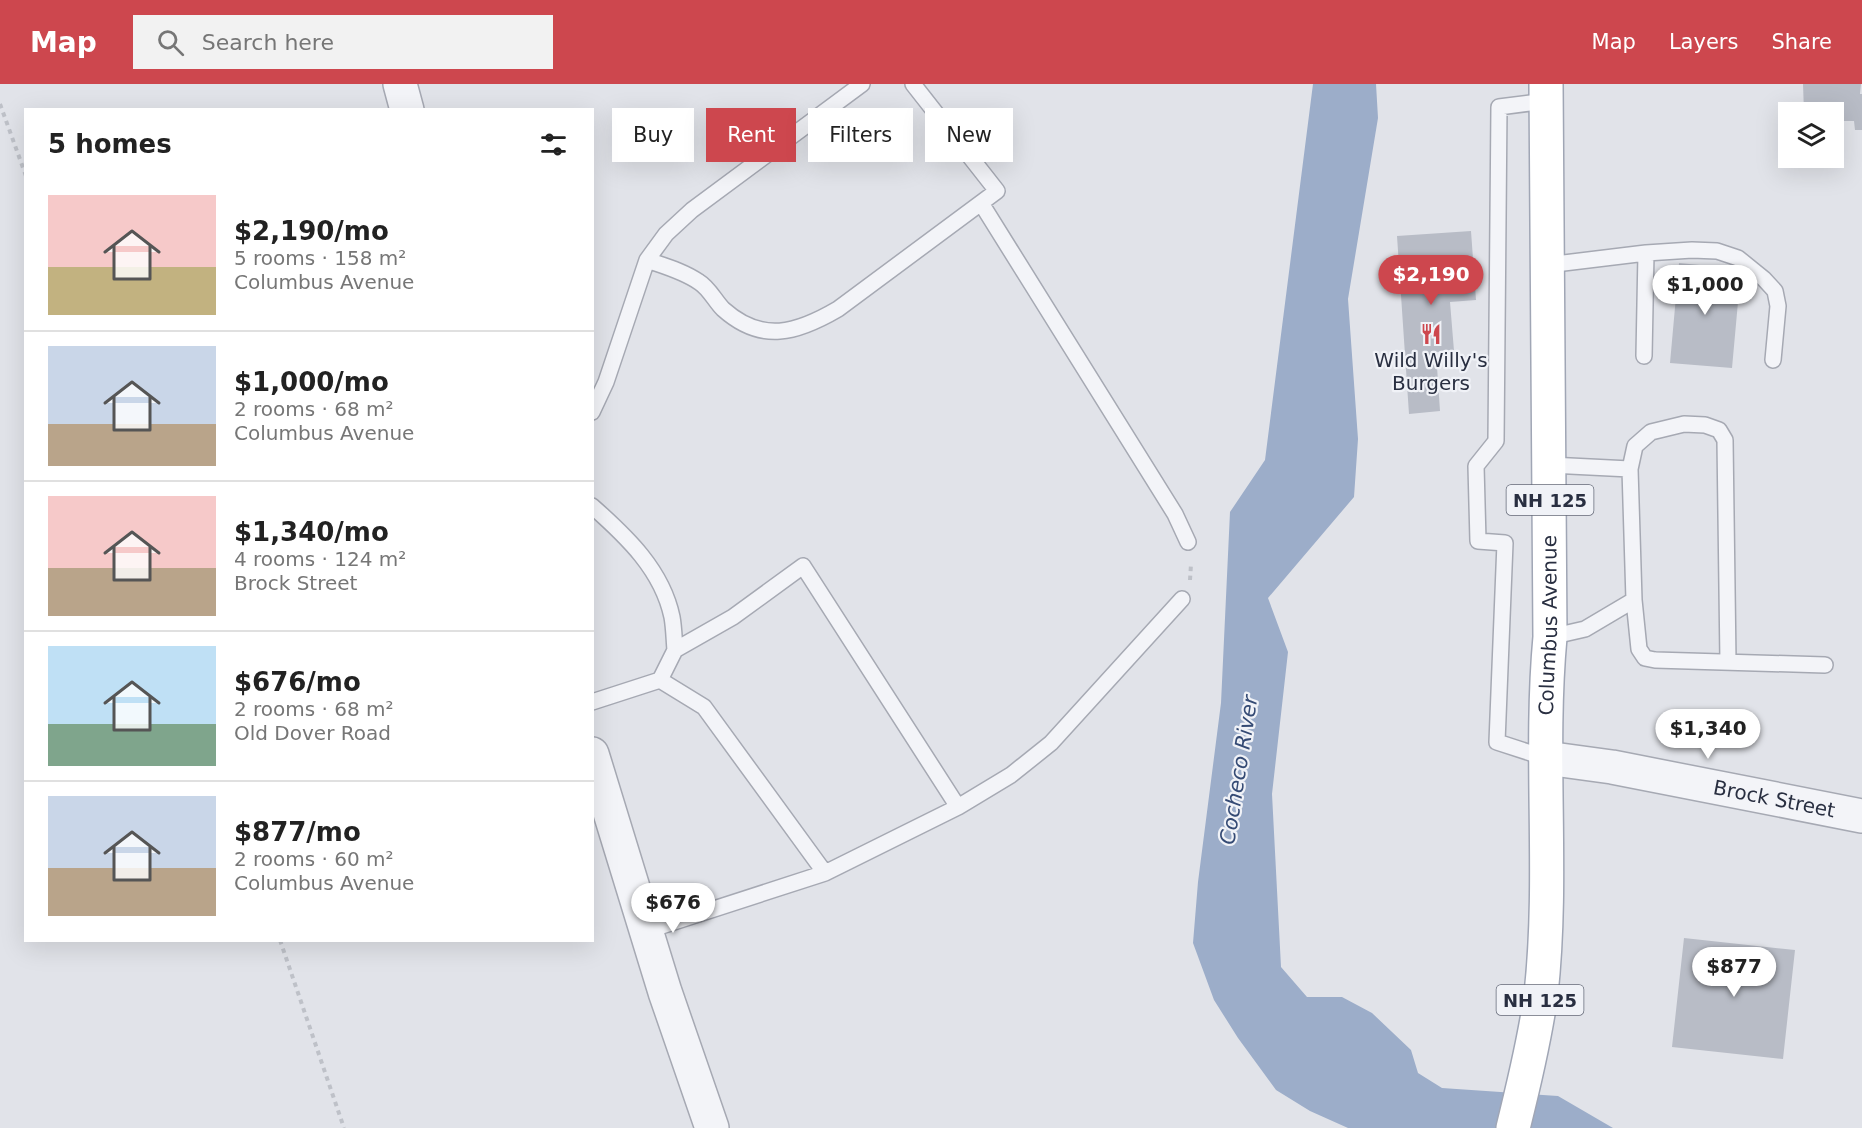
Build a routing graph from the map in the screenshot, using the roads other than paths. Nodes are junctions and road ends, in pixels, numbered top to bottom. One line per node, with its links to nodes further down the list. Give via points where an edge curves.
1 (400, 84): 5 (street)
2 (862, 84): 8 (lane, via 692,210 666,234)
3 (913, 84): 6 (lane, via 997,191)
4 (1546, 92): 9 (main road, Columbus Avenue / NH 125); 25 (lane, via 1499,107 1496,441 1476,466 1478,541 1505,543 1497,742)
5 (406, 108)
6 (981, 203): 8 (lane, via 838,309 812,324 787,331 766,332 744,325 700,283); 16 (lane, via 1175,514)
7 (1646, 254): 9 (lane); 10 (lane); 11 (lane, via 1717,251 1738,258 1764,279 1775,291 1778,306)
8 (647, 260): 12 (lane)
9 (1547, 265): 13 (main road, Columbus Avenue / NH 125)
10 (1644, 356)
11 (1773, 360)
12 (594, 408)
13 (1550, 465): 14 (lane); 19 (main road, Columbus Avenue / NH 125)
14 (1630, 469): 18 (lane); 21 (lane, via 1635,446 1651,432 1684,424 1705,424 1719,430 1725,440)
15 (594, 508): 20 (lane, via 625,535 649,564 672,617)
16 (1188, 542)
17 (1182, 599): 27 (lane, via 1051,743 1011,775)
18 (1634, 600): 19 (lane, via 1585,629); 21 (lane, via 1639,649 1645,658)
19 (1550, 638): 25 (main road, Columbus Avenue / NH 125, via 1545,691)
20 (675, 650): 23 (lane); 27 (lane, via 733,617 803,566)
21 (1728, 662): 22 (lane)
22 (1825, 665)
23 (660, 680): 24 (lane); 29 (lane, via 704,707)
24 (594, 701)
25 (1546, 758): 28 (street, Brock Street, via 1612,767); 32 (main road, Columbus Avenue / NH 125, via 1546,915 1541,993)
26 (594, 761): 30 (street)
27 (958, 807): 29 (lane)
28 (1862, 816)
29 (825, 873): 30 (lane)
30 (646, 931): 31 (street)
31 (712, 1128)
32 (1513, 1128)

